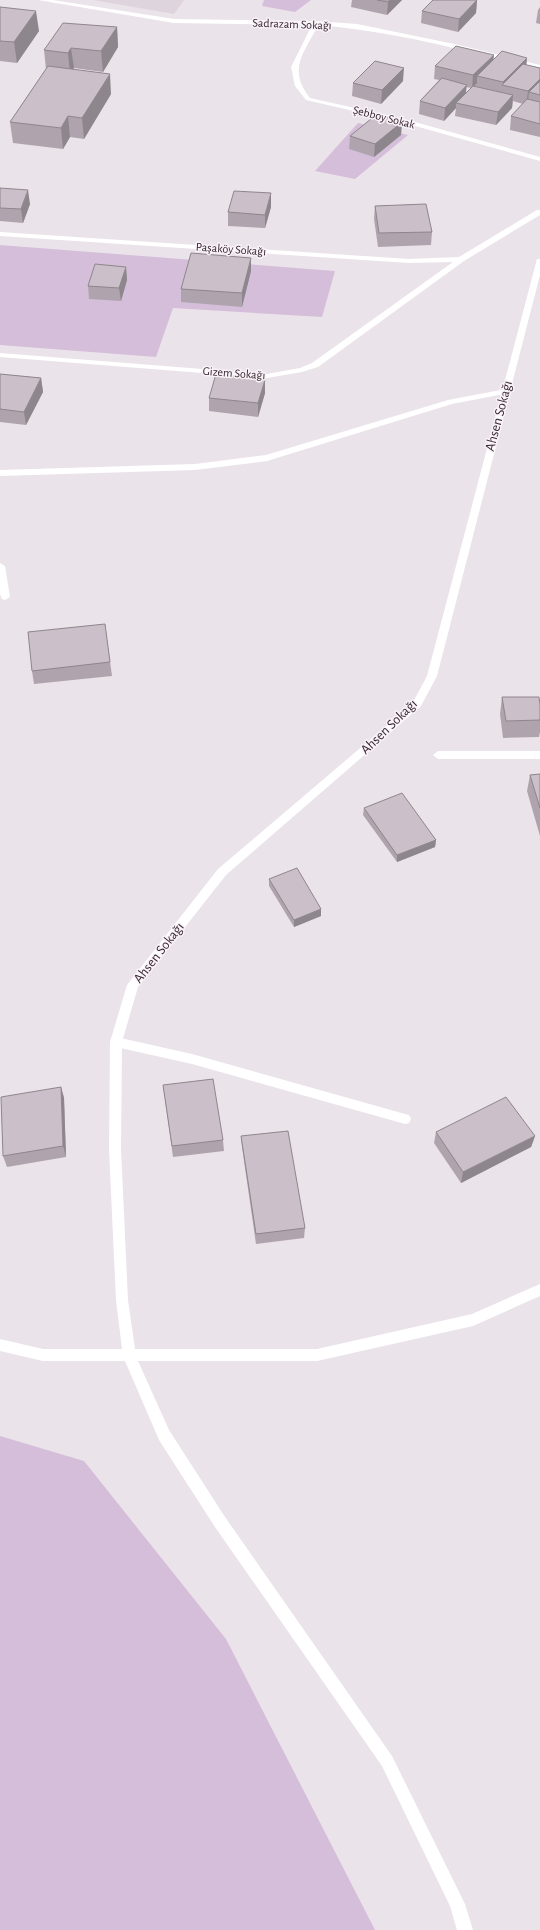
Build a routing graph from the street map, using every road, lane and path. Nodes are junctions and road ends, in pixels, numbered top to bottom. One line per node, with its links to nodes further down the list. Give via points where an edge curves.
1 (41, 0): 2 (street, Sadrazam Sokağı, via 174,21)
2 (316, 24): 3 (street, Sadrazam Sokağı, via 365,28); 4 (street, Şebboy Sokak, via 294,67 298,86 308,99 402,120)
3 (540, 67)
4 (540, 159)
5 (540, 212): 7 (street, Gizem Sokağı)
6 (0, 234): 7 (street, Paşaköy Sokağı, via 409,262)
7 (461, 259): 9 (street, Gizem Sokağı, via 315,365 302,370 267,376)
8 (540, 261): 10 (street, Ahsen Sokağı)
9 (0, 355)
10 (506, 391): 11 (street, via 451,402 267,458 195,467); 16 (street, Ahsen Sokağı, via 432,676 416,706 222,872 133,985)
11 (0, 473)
12 (0, 566): 13 (street)
13 (5, 597)
14 (438, 755): 15 (street)
15 (540, 755)
16 (116, 1042): 17 (street, via 192,1059); 20 (street, Ahsen Sokağı, via 115,1149 122,1300)
17 (406, 1119)
18 (540, 1290): 20 (street, via 473,1320 317,1355)
19 (0, 1345): 20 (street, via 43,1355)
20 (129, 1355): 21 (street, Ahsen Sokağı, via 164,1435 211,1509 387,1761 456,1904)
21 (465, 1930)

